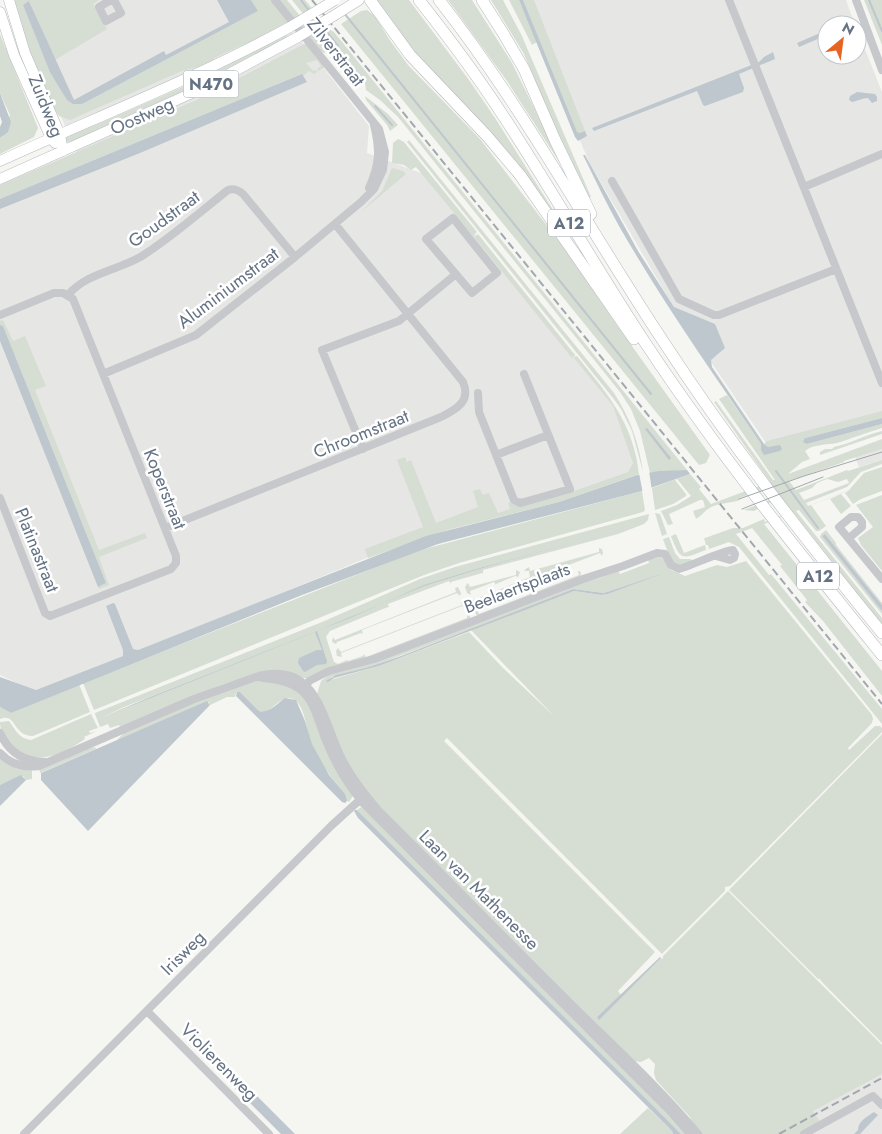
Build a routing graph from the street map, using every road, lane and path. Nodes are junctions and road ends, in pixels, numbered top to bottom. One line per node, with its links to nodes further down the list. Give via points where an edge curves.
1 (9, 0): 13 (main road, Zuidweg)
2 (275, 0): 20 (street, Zilverstraat, via 373,123 379,160 375,177 366,197)
3 (335, 0): 13 (main road, Oostweg / N470, bridge, via 216,65)
4 (370, 0): 33 (highway, A12, via 410,55 514,167 643,353)
5 (419, 0): 33 (highway, A12, via 495,104 629,318)
6 (439, 0): 24 (highway, A12, via 515,106)
7 (482, 0): 24 (highway, A12, via 524,69)
8 (730, 0): 19 (street)
9 (856, 0): 12 (street)
10 (355, 2): 14 (main road, Oostweg / N470, bridge, via 201,90)
11 (0, 12): 13 (main road, Zuidweg, via 14,54)
12 (882, 70)
13 (56, 136): 14 (main road, Zuidweg); 16 (main road, Oostweg / N470)
14 (62, 151): 17 (main road, Oostweg / N470)
15 (882, 154): 19 (street)
16 (0, 161)
17 (0, 178)
18 (612, 181): 22 (street, via 679,299 714,315)
19 (804, 187): 22 (street)
20 (335, 224): 21 (street, Aluminiumstraat); 26 (street, Chroomstraat)
21 (295, 257): 25 (street, Goudstraat, via 243,194 231,189 154,248 83,282); 28 (street, Aluminiumstraat, via 196,335)
22 (836, 269): 30 (street)
23 (456, 274): 23 (street, via 426,239 453,218 497,273 472,293); 26 (street)
24 (622, 278): 42 (highway, A12, via 746,460)
25 (68, 294): 27 (street, Goudstraat, via 54,293); 28 (street, Koperstraat, via 73,299)
26 (408, 314): 34 (street, via 399,321 322,350); 34 (street, Chroomstraat, via 463,382 465,398 441,418)
27 (0, 315)
28 (103, 374): 37 (street, Koperstraat)
29 (524, 374): 32 (street)
30 (882, 383)
31 (478, 392): 35 (street, via 479,412)
32 (548, 435): 35 (street); 35 (street, via 570,489 517,502)
33 (718, 447): 43 (highway, A12)
34 (364, 449): 37 (street, Chroomstraat)
35 (496, 456)
36 (0, 498): 41 (street, Platinastraat)
37 (165, 528): 41 (street, Koperstraat, via 176,556 176,563 171,569 54,616)
38 (849, 538): 38 (street, via 839,527 852,517 860,519 862,527); 40 (street)
39 (716, 556): 44 (street, Beelaertsplaats, via 679,569 671,565 664,554 657,553 378,658 333,670 322,675)
40 (882, 579)
41 (45, 613)
42 (882, 634)
43 (882, 655)
44 (307, 690): 47 (street, Laan van Mathenesse, via 281,680 256,678 194,699); 48 (street, Laan van Mathenesse, via 336,762)
45 (0, 733): 47 (street, via 17,756)
46 (0, 753): 47 (street, Laan van Mathenesse, via 24,767)
47 (48, 762)
48 (363, 797): 49 (street, Irisweg); 53 (street, Laan van Mathenesse); 54 (street, Laan van Mathenesse, via 651,1081)
49 (146, 1011): 51 (street, Irisweg); 52 (street, Violierenweg)
50 (882, 1105): 55 (street, via 873,1096)
51 (24, 1134)
52 (269, 1134)
53 (690, 1134)
54 (698, 1134)
55 (804, 1134)

